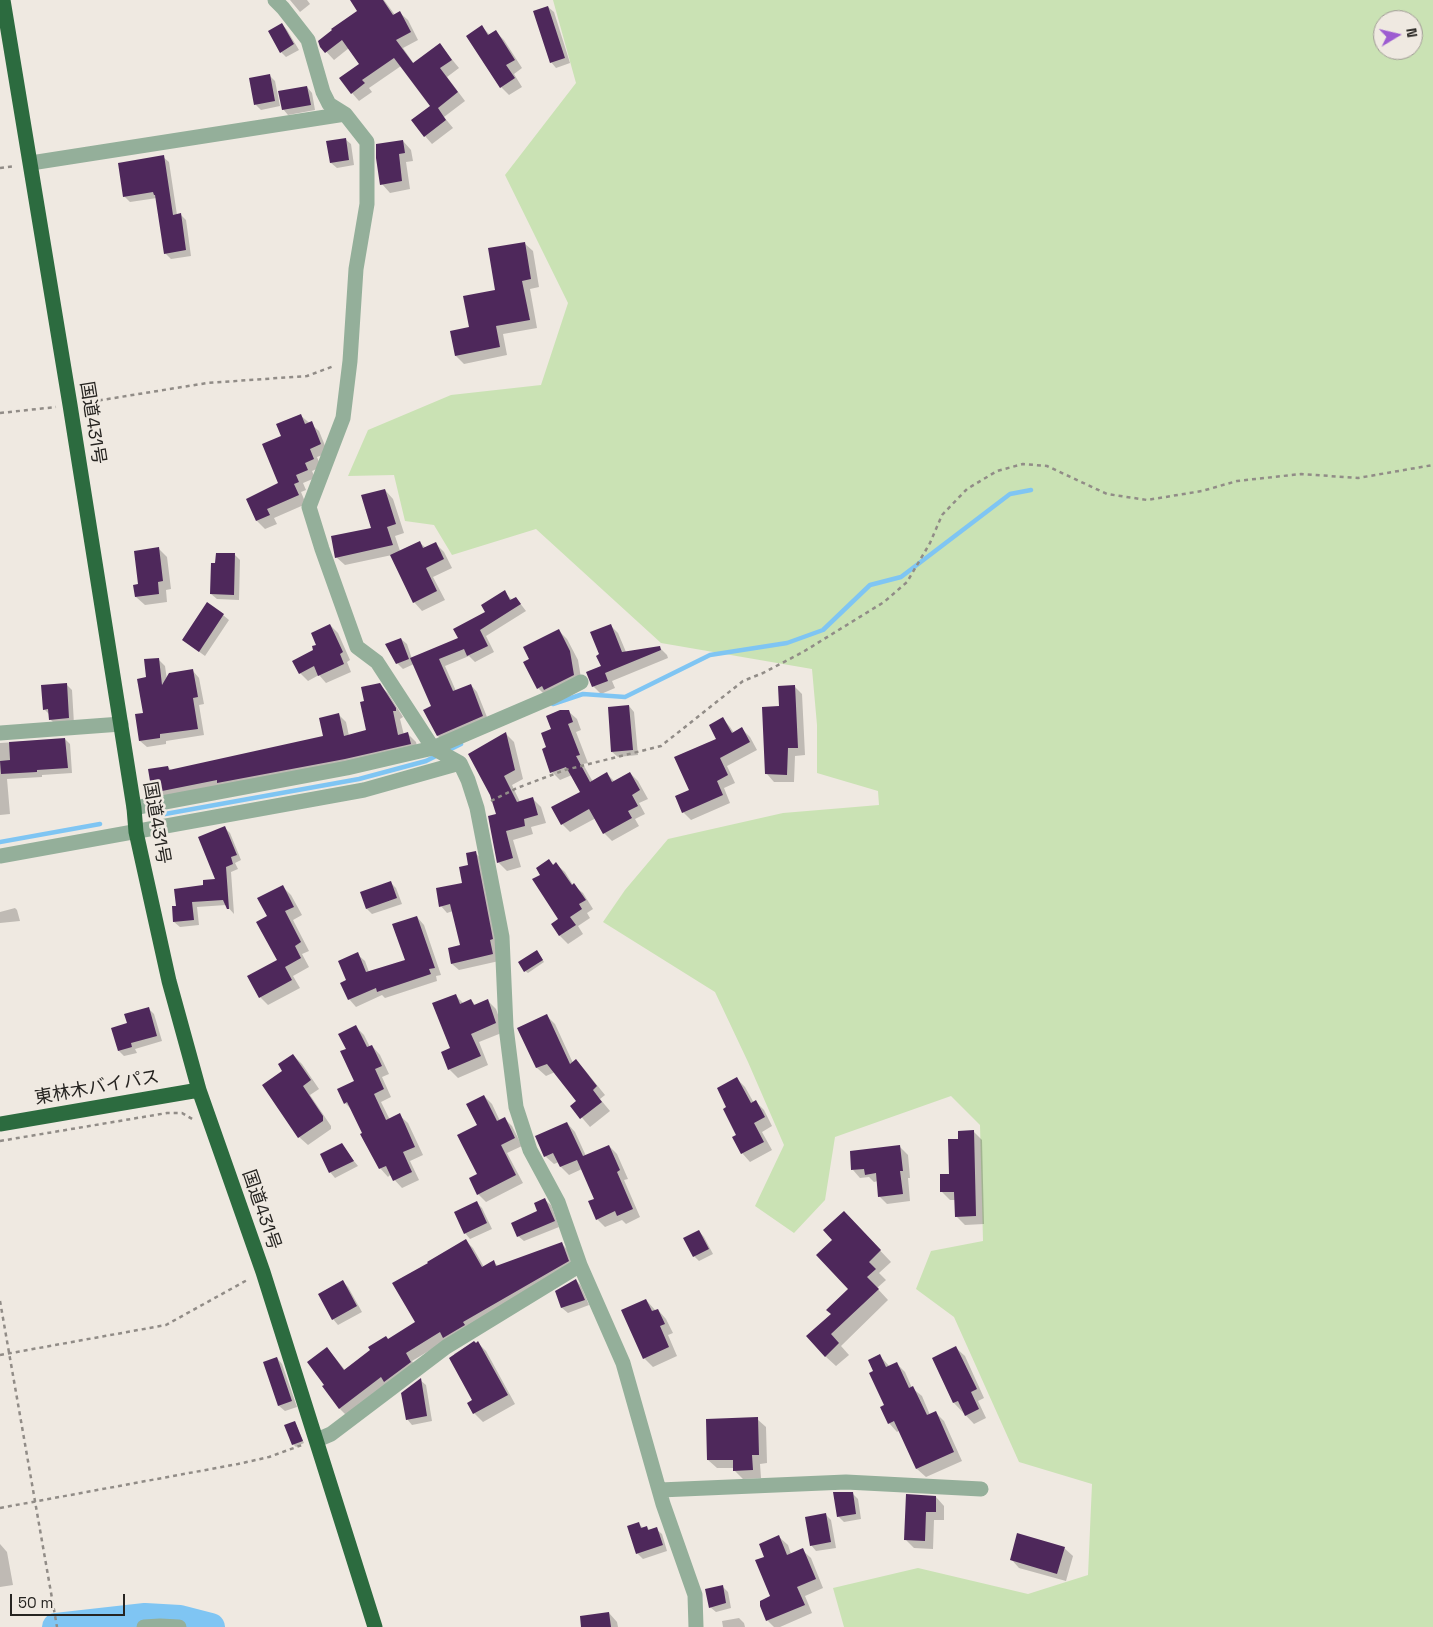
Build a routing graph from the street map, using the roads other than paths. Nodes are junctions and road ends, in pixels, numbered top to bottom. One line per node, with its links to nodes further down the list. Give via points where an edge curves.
1 (3, 0): 4 (highway, 国道431号)
2 (275, 0): 3 (street, via 308,40 328,104)
3 (345, 114): 4 (street); 8 (street, via 367,142 366,204 356,269 343,418 309,507 357,647 377,662)
4 (31, 163): 6 (highway, 国道431号)
5 (580, 682): 8 (street)
6 (121, 724): 7 (street); 10 (highway, 国道431号)
7 (0, 733)
8 (433, 748): 9 (street); 10 (street, via 347,768)
9 (460, 763): 11 (street, via 364,790); 15 (street, via 477,808 502,937 506,1027 516,1107 530,1150 558,1202)
10 (134, 808): 11 (highway, 国道431号)
11 (136, 832): 12 (street); 13 (highway, 国道431号, via 169,981)
12 (0, 856)
13 (200, 1090): 14 (highway, 東林木バイパス); 16 (highway, 国道431号)
14 (0, 1124)
15 (580, 1265): 16 (street, via 446,1347 331,1434); 18 (street, via 623,1363)
16 (317, 1440): 21 (highway, 国道431号)
17 (981, 1489): 18 (street, via 846,1482)
18 (660, 1490): 22 (street, via 695,1595)
19 (144, 1627): 20 (street)
20 (179, 1627)
21 (375, 1627)
22 (696, 1627)

